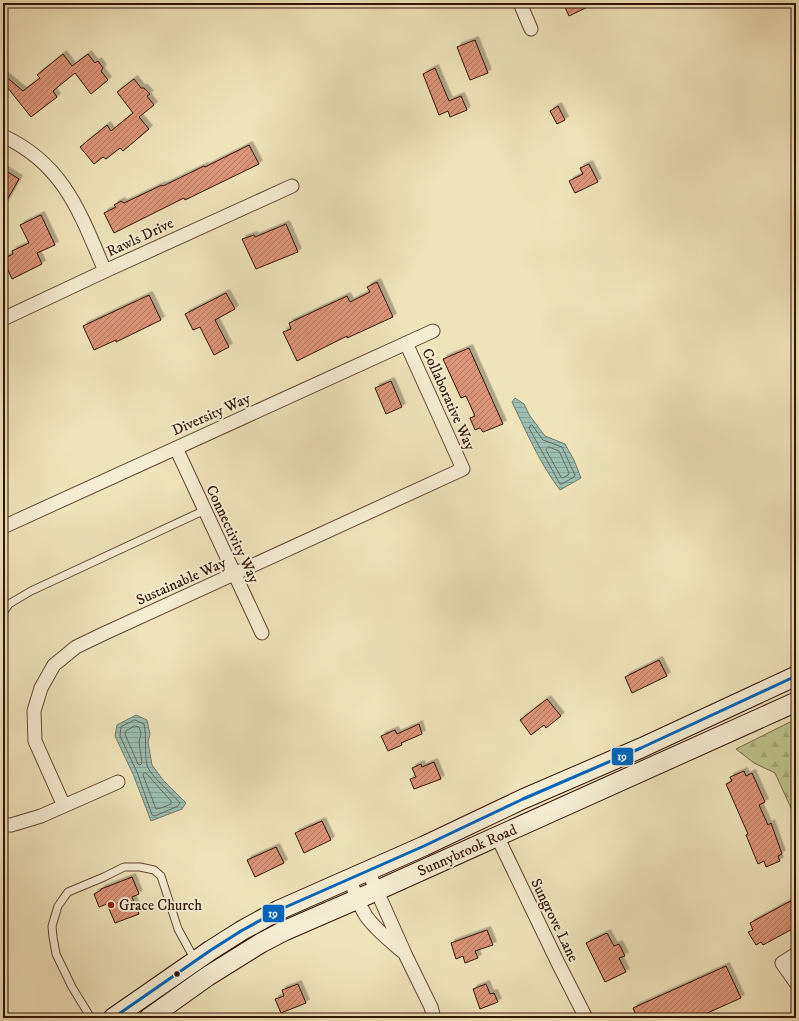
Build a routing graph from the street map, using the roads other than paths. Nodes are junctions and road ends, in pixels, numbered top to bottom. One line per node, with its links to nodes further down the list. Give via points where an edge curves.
1 (520, 3): 2 (street)
2 (531, 30)
3 (3, 136): 5 (street, via 42,160 63,184 76,204)
4 (292, 186): 5 (street, Rawls Drive)
5 (106, 271): 6 (street, Rawls Drive)
6 (3, 319)
7 (434, 331): 8 (street, Diversity Way)
8 (406, 343): 9 (street, Diversity Way); 10 (street, Collaborative Way)
9 (176, 448): 11 (street, Connectivity Way); 12 (street, Diversity Way)
10 (464, 469): 13 (street, Sustainable Way)
11 (205, 510): 13 (street, Connectivity Way); 14 (lane, via 31,591 9,604)
12 (3, 527)
13 (234, 574): 15 (street, Connectivity Way); 19 (street, Sustainable Way, via 76,647 54,665 41,688 34,711 35,740)
14 (3, 613)
15 (262, 633)
16 (796, 676): 22 (main road, Sunnybrook Road)
17 (796, 702): 21 (main road, Sunnybrook Road)
18 (118, 782): 19 (street)
19 (64, 806): 20 (street, via 11,825)
20 (3, 825)
21 (497, 836): 24 (main road, Sunnybrook Road); 35 (street, Sungrove Lane)
22 (368, 871): 23 (main road, Sunnybrook Road); 24 (street)
23 (350, 879): 25 (street); 28 (main road, Sunnybrook Road, via 279,910)
24 (376, 891): 25 (main road, Sunnybrook Road); 26 (street)
25 (357, 898): 26 (street, via 366,916); 33 (main road, Sunnybrook Road, via 261,943 208,976)
26 (405, 954): 34 (street)
27 (796, 954): 29 (street, via 782,963)
28 (195, 961): 30 (lane, via 178,929 161,876 154,870 124,867 68,892 58,906 52,926 56,954); 31 (main road, Sunnybrook Road); 32 (main road, via 194,972 149,1004)
29 (796, 983)
30 (91, 1018)
31 (113, 1018)
32 (141, 1018)
33 (149, 1018)
34 (434, 1018)
35 (586, 1018)

